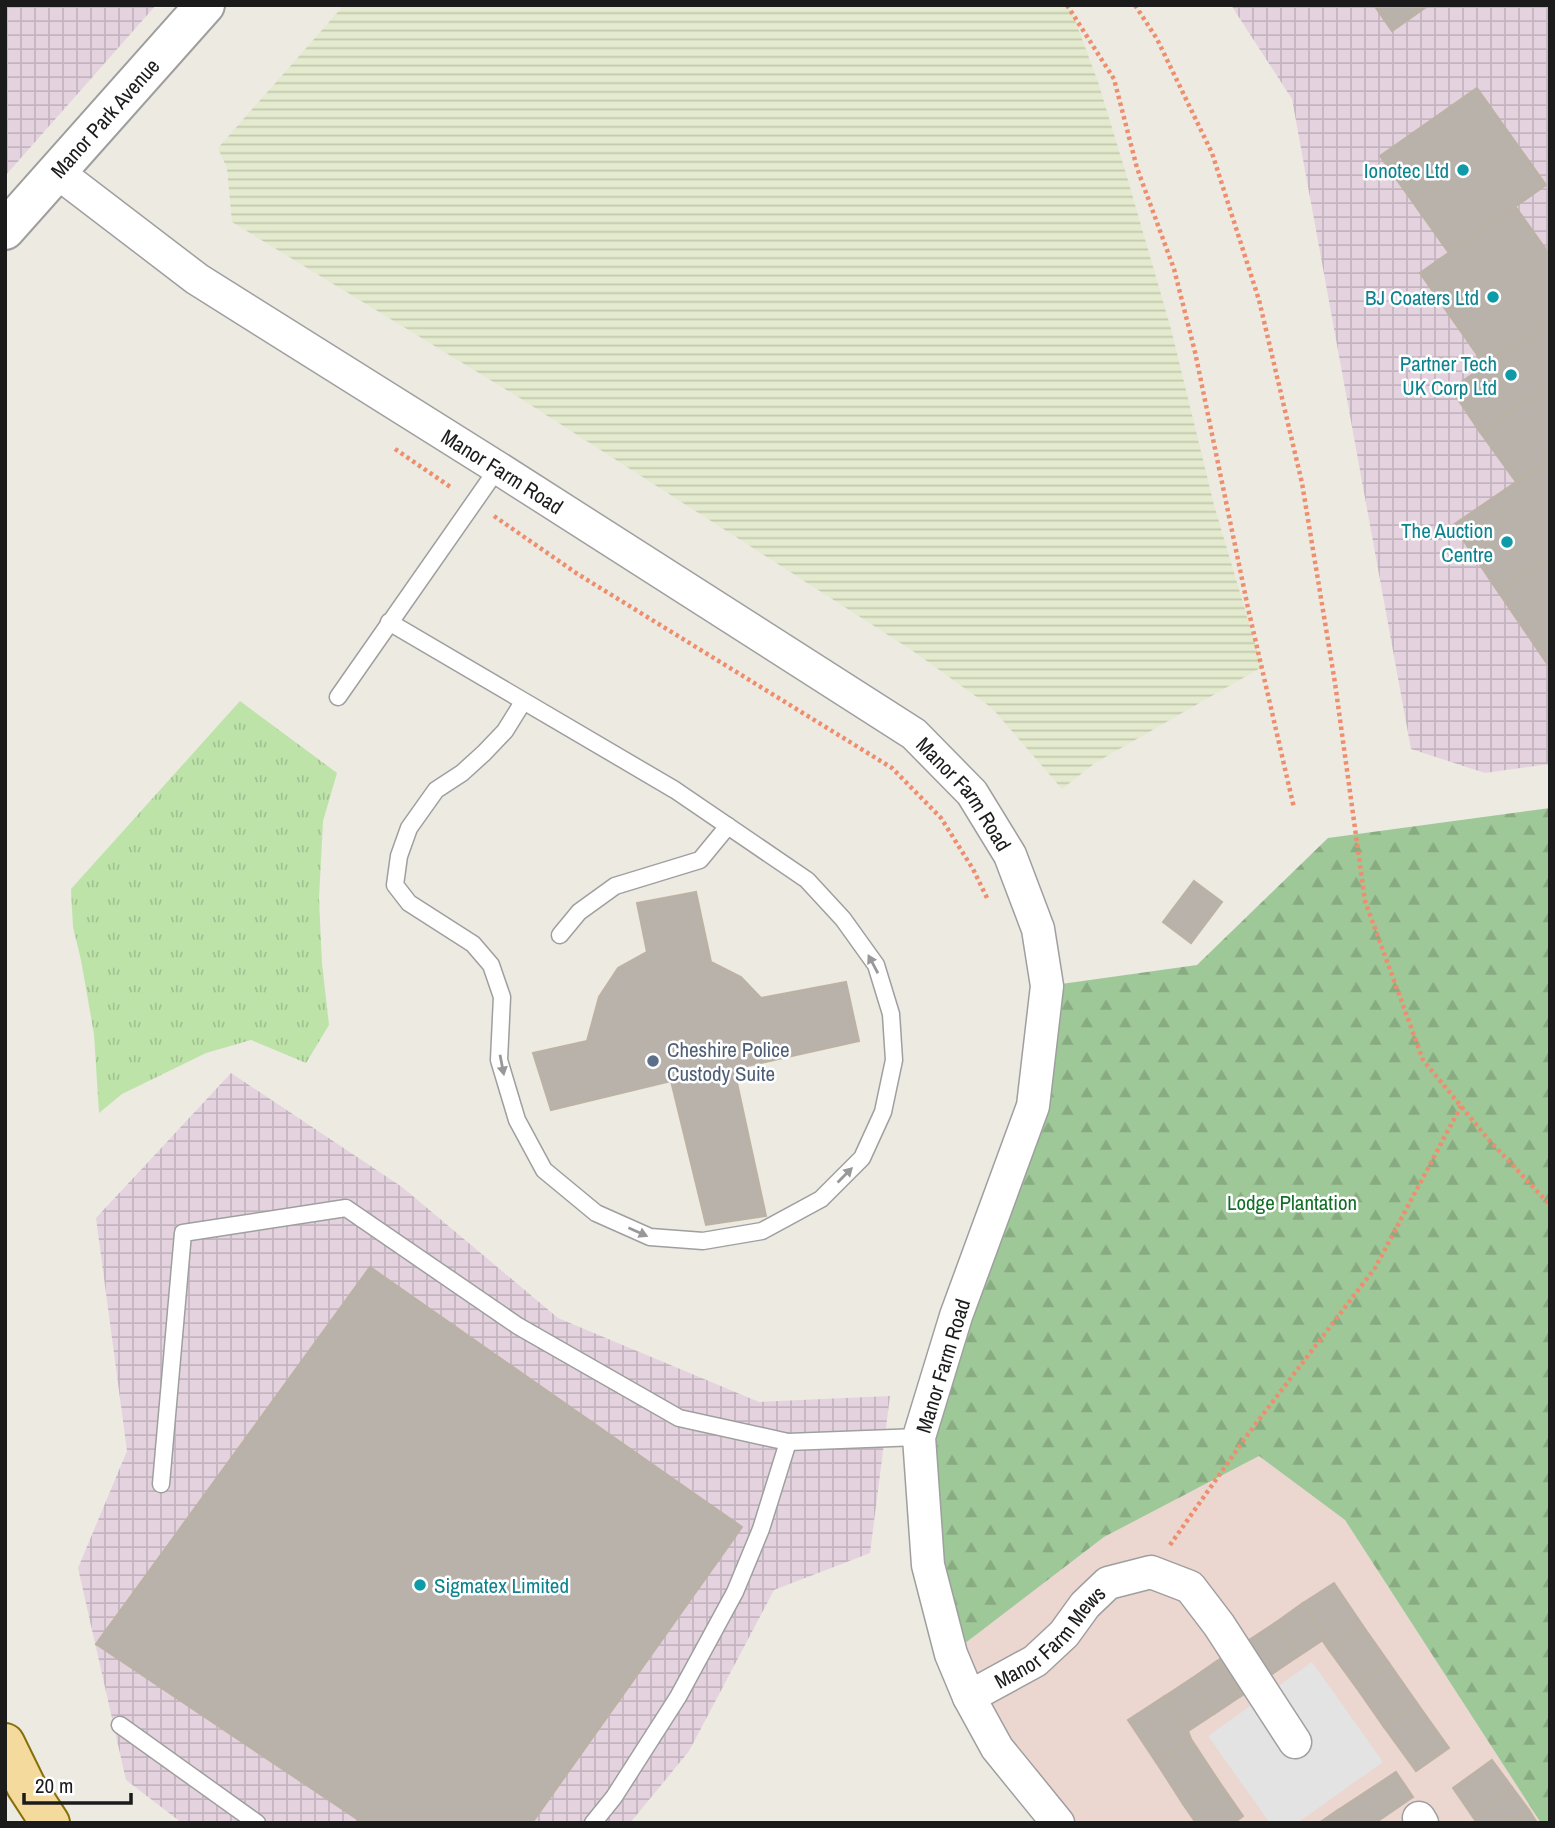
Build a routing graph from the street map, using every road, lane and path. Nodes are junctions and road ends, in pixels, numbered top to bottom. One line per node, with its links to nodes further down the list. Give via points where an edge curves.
1 (205, 5): 4 (street, Manor Park Avenue)
2 (1067, 5): 13 (path, via 1115,79 1137,168 1174,269)
3 (1135, 5): 17 (path, via 1157,39 1212,153 1259,300 1302,483 1365,901 1423,1060)
4 (57, 172): 5 (street, Manor Park Avenue); 7 (street, Manor Farm Road, via 197,279)
5 (5, 230)
6 (395, 449): 8 (path)
7 (498, 468): 10 (lane); 19 (street, Manor Farm Road, via 914,734 972,793 1010,855 1038,929 1047,986 1033,1106 956,1316)
8 (460, 493)
9 (493, 515): 15 (path, via 576,573 891,768 941,818)
10 (389, 622): 11 (lane); 12 (lane)
11 (338, 697)
12 (523, 702): 14 (lane); 14 (lane, one-way to 14, via 505,731 462,773 436,790 409,828 394,885 409,903 473,944 491,965 502,997 499,1060 517,1120 544,1170 596,1213 650,1237 703,1241 762,1231 821,1199 862,1158 883,1112 894,1060 891,1014 876,965 807,880)
13 (1294, 808)
14 (728, 826): 16 (lane, via 700,860 615,886 579,912)
15 (989, 904)
16 (560, 935)
17 (1461, 1107): 18 (path); 22 (path, via 1375,1268 1248,1434)
18 (1550, 1205)
19 (919, 1437): 20 (lane); 23 (street, Manor Farm Road, via 928,1565 951,1654)
20 (788, 1442): 21 (lane, via 678,1418 518,1326 346,1208 183,1233); 29 (lane, via 761,1529 735,1592 678,1697)
21 (161, 1484)
22 (1151, 1572): 23 (street, Manor Farm Mews, via 1108,1583 1035,1661); 25 (street, via 1190,1587)
23 (969, 1697): 30 (street, Manor Farm Road, via 997,1748)
24 (120, 1726): 28 (lane)
25 (1295, 1742)
26 (5, 1744): 27 (main road)
27 (50, 1823)
28 (257, 1823)
29 (593, 1823)
30 (1058, 1823)

